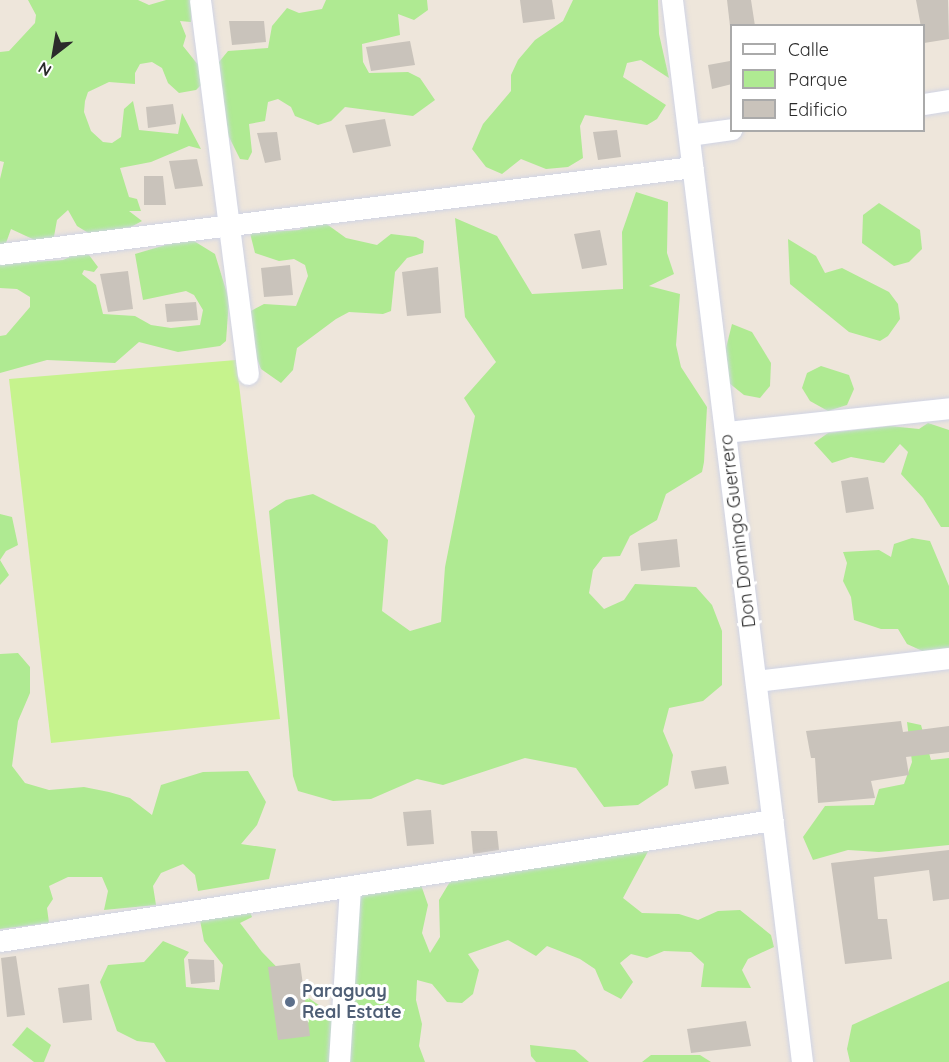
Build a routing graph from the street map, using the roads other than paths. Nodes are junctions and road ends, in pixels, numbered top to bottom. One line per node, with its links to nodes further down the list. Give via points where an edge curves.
1 (200, 0): 8 (street)
2 (672, 0): 6 (street, Don Domingo Guerrero)
3 (949, 100): 4 (street)
4 (925, 104)
5 (730, 129): 6 (street)
6 (689, 135): 7 (street, Don Domingo Guerrero)
7 (693, 167): 8 (street); 12 (street, Don Domingo Guerrero)
8 (230, 227): 9 (street); 10 (street)
9 (0, 254)
10 (249, 374)
11 (949, 408): 12 (street)
12 (726, 432): 14 (street, Don Domingo Guerrero)
13 (949, 658): 14 (street)
14 (756, 681): 15 (street, Don Domingo Guerrero)
15 (772, 820): 16 (street); 19 (street, Don Domingo Guerrero)
16 (350, 886): 17 (street); 18 (street)
17 (0, 941)
18 (339, 1062)
19 (802, 1062)

